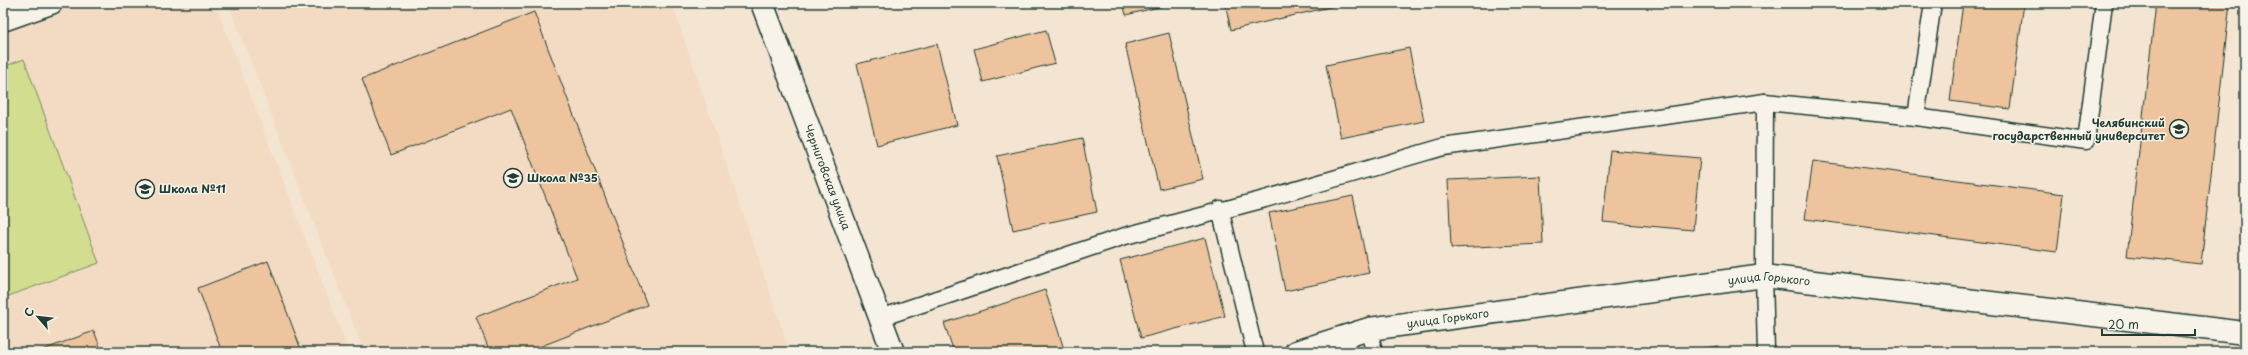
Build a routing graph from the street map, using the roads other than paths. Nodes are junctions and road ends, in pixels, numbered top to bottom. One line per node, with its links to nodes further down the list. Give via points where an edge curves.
1 (51, 3): 5 (street)
2 (762, 3): 10 (street, Черниговская улица)
3 (1933, 3): 7 (lane)
4 (2104, 3): 7 (lane, via 2086,141)
5 (3, 20)
6 (1765, 102): 7 (lane); 8 (lane, via 1443,147 1265,199); 9 (lane)
7 (1916, 117)
8 (1220, 209): 10 (lane, via 1125,236); 14 (lane)
9 (1764, 276): 11 (street, улица Горького); 12 (street, улица Горького); 17 (lane)
10 (880, 318): 13 (street, Черниговская улица)
11 (1369, 329): 15 (street, улица Горького); 16 (lane)
12 (2245, 333)
13 (893, 352)
14 (1255, 352)
15 (1296, 352)
16 (1374, 352)
17 (1766, 352)

